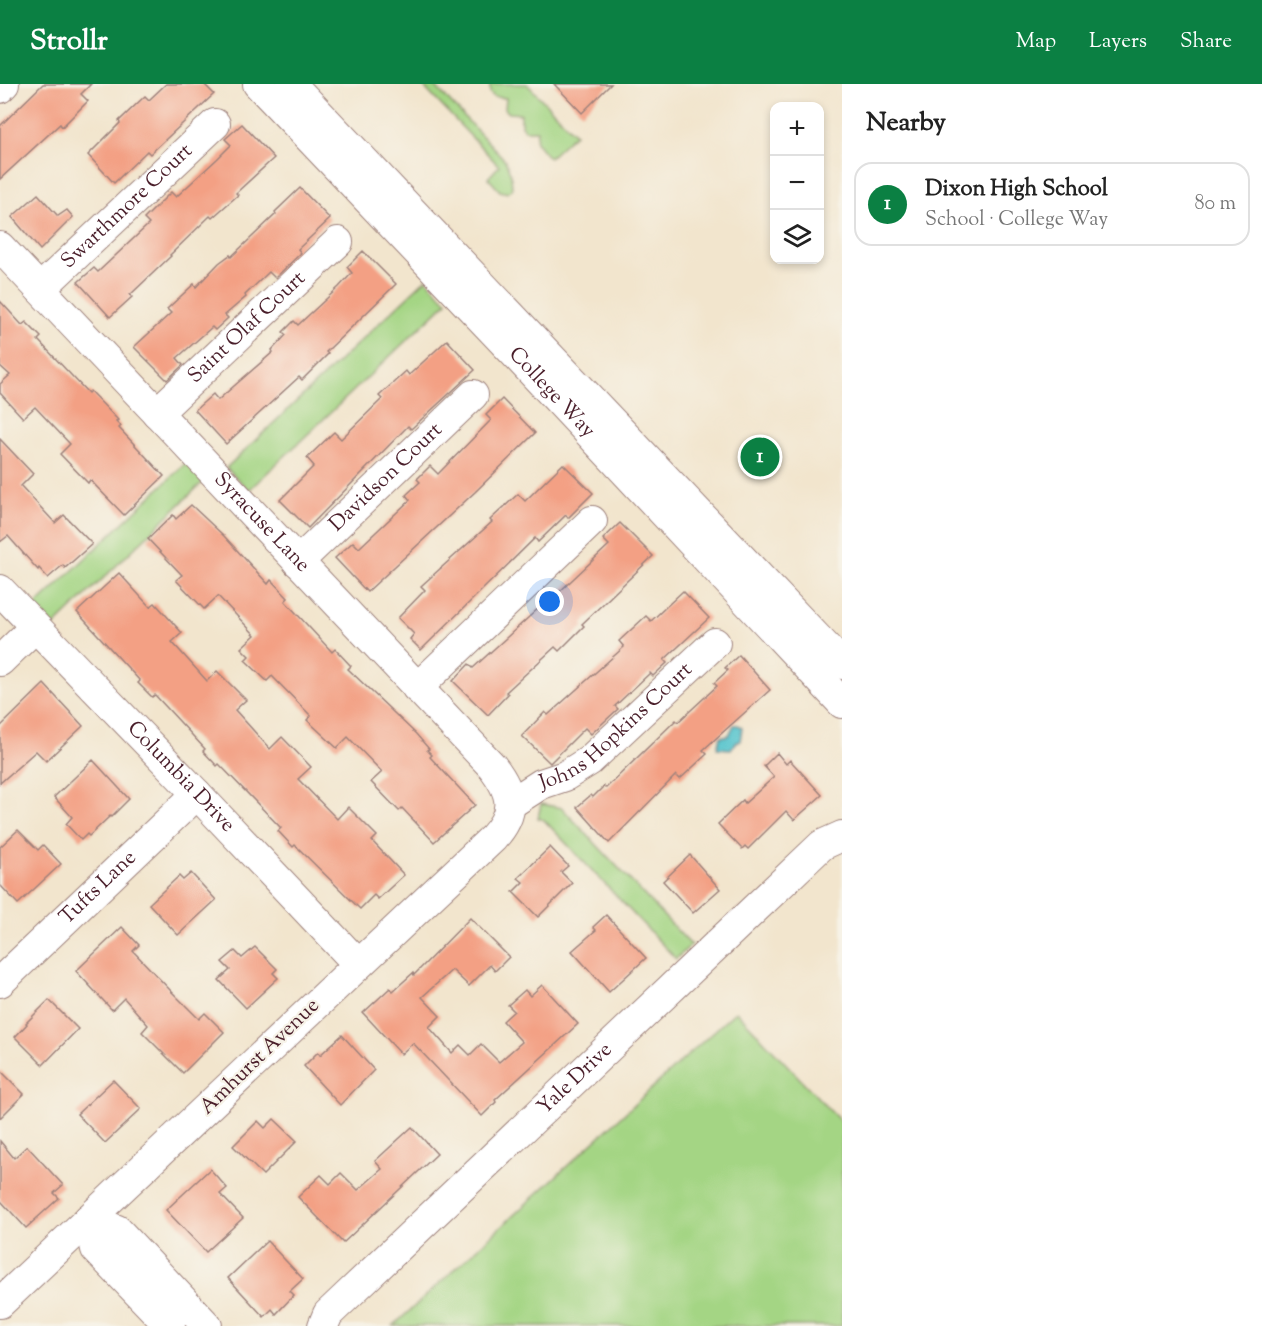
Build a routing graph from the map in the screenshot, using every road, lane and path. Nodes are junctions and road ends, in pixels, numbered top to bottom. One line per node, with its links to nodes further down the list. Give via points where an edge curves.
1 (4, 84): 4 (street)
2 (258, 84): 19 (street, College Way)
3 (291, 84): 17 (street, College Way)
4 (0, 88)
5 (216, 124): 8 (street, Swarthmore Court)
6 (338, 242): 10 (street, Saint Olaf Court)
7 (0, 247): 8 (street, Syracuse Lane)
8 (40, 289): 10 (street, Syracuse Lane)
9 (473, 395): 12 (street, Davidson Court)
10 (157, 413): 12 (street, Syracuse Lane)
11 (592, 521): 18 (street)
12 (298, 562): 18 (street, Syracuse Lane)
13 (0, 590): 14 (street, Columbia Drive)
14 (34, 628): 16 (street); 20 (street, Columbia Drive)
15 (715, 643): 21 (street, Johns Hopkins Court, via 589,762 566,776 541,784)
16 (0, 660)
17 (842, 664)
18 (417, 688): 21 (street, Syracuse Lane, via 504,780)
19 (842, 703)
20 (197, 794): 24 (street, Columbia Drive); 25 (street, Tufts Lane)
21 (510, 804): 24 (street, Amhurst Avenue, via 507,819 493,838)
22 (842, 814): 23 (street, Yale Drive, via 831,824)
23 (832, 840): 28 (street, Yale Drive)
24 (358, 964): 26 (street, Amhurst Avenue)
25 (0, 982)
26 (89, 1219): 27 (street, Amhurst Avenue); 29 (street, via 96,1249); 30 (street, via 117,1230)
27 (0, 1303)
28 (318, 1322)
29 (170, 1326)
30 (207, 1326)

